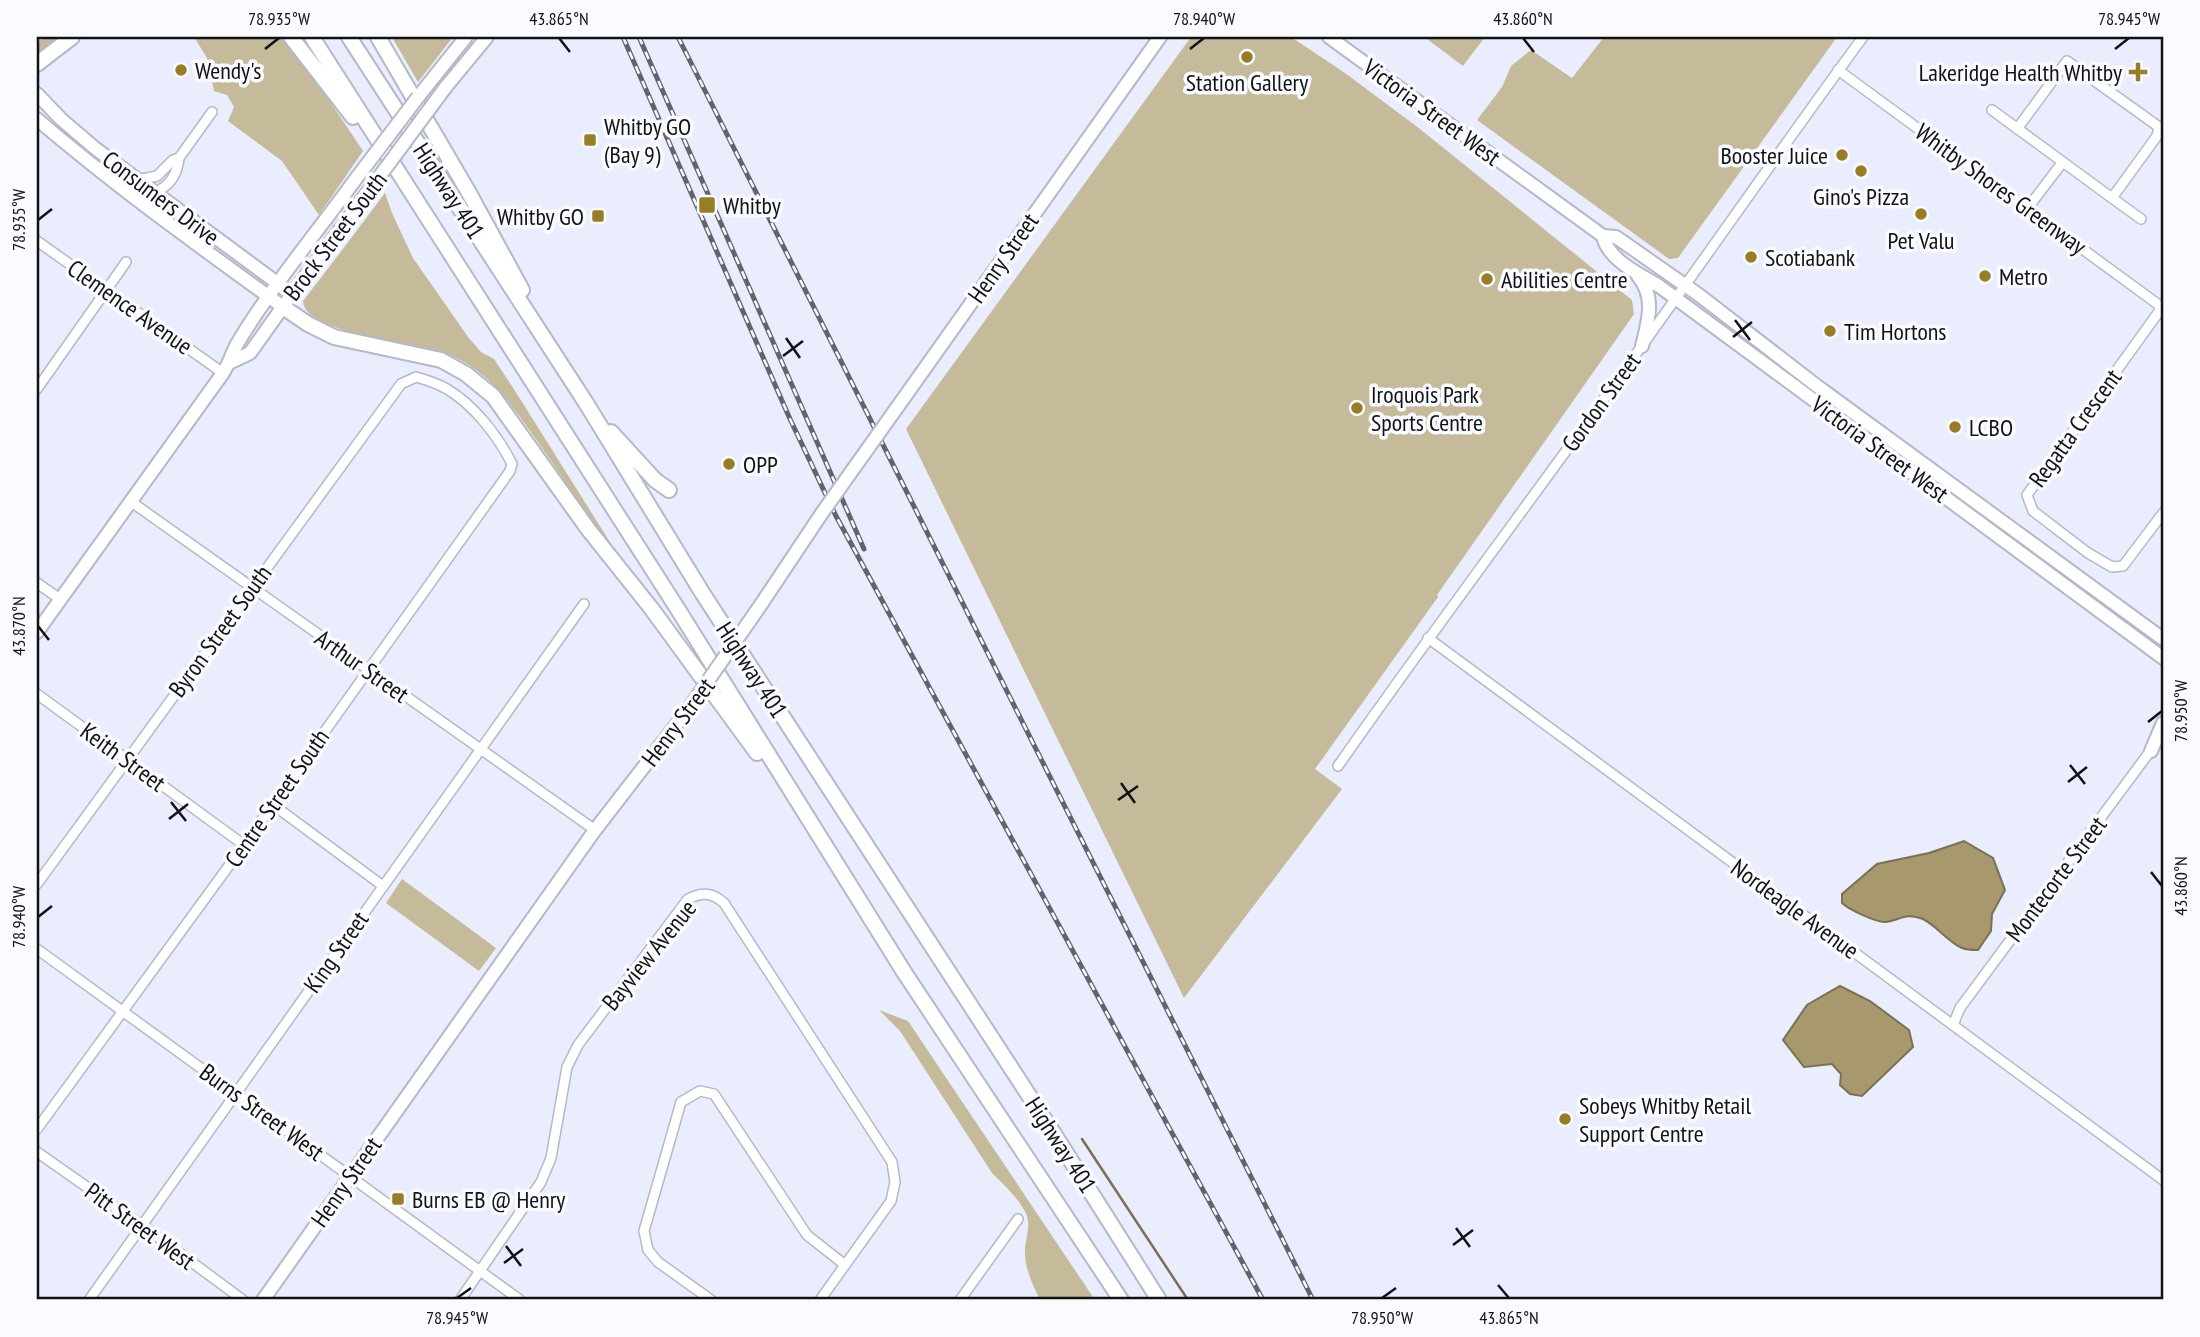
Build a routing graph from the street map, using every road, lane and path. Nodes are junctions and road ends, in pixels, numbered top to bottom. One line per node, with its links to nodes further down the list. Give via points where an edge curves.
1 (72, 37): 11 (highway)
2 (291, 37): 38 (highway, via 355,120)
3 (312, 37): 38 (highway, Highway 401)
4 (349, 37): 42 (highway, Highway 401)
5 (378, 37): 42 (highway)
6 (466, 37): 30 (main road, Brock Street South, bridge)
7 (486, 37): 33 (main road, Brock Street South, bridge)
8 (1160, 37): 66 (main road, Henry Street, bridge, via 687,711)
9 (1329, 37): 26 (main road, Victoria Street West)
10 (1863, 37): 12 (street, Gordon Street)
11 (37, 64)
12 (1838, 71): 24 (street, Whitby Shores Greenway); 31 (street, Gordon Street)
13 (37, 94): 20 (main road, Consumers Drive)
14 (1992, 110): 17 (street)
15 (212, 112): 18 (street)
16 (37, 119): 23 (main road, Consumers Drive)
17 (2017, 129): 19 (street); 22 (street, via 2067,61 2159,127)
18 (179, 158): 20 (street, via 157,176); 21 (street, via 178,170)
19 (2062, 163): 22 (street); 24 (street)
20 (137, 180): 21 (main road, Consumers Drive)
21 (156, 194): 23 (street); 30 (main road, Consumers Drive)
22 (2112, 198): 25 (street)
23 (135, 200): 34 (main road, Consumers Drive)
24 (2027, 209): 37 (street, Whitby Shores Greenway)
25 (2141, 219)
26 (1603, 236): 29 (main road, Victoria Street West, via 1607,249); 31 (main road, Victoria Street West, via 1616,237)
27 (37, 241): 32 (street, Clemence Avenue)
28 (125, 262): 32 (street)
29 (1633, 270): 35 (main road, Victoria Street West); 39 (main road, via 1643,282 1651,311)
30 (279, 284): 33 (main road, Consumers Drive); 34 (main road, Brock Street South)
31 (1685, 286): 35 (street, Gordon Street); 54 (main road, Victoria Street West)
32 (105, 290): 40 (street, Clemence Avenue); 41 (street)
33 (292, 294): 36 (main road, Brock Street South)
34 (269, 297): 36 (main road, Consumers Drive); 40 (main road, Brock Street South)
35 (1676, 299): 39 (street, Gordon Street); 51 (main road, Victoria Street West)
36 (283, 307): 40 (main road, Brock Street South, via 250,353); 71 (highway, via 334,337 442,360 494,396 588,529 716,696)
37 (2163, 307): 46 (street, Regatta Crescent, via 2027,495 2033,512 2112,567 2123,566)
38 (499, 329): 71 (highway, Highway 401)
39 (1642, 346): 53 (street, Gordon Street)
40 (227, 367): 45 (main road, Brock Street South)
41 (37, 389)
42 (584, 401): 44 (highway); 92 (highway, Highway 401, via 703,594)
43 (512, 464): 48 (street, Byron Street South, via 482,420 460,398 430,381 416,377 405,381); 57 (street, Centre Street South)
44 (669, 490)
45 (130, 501): 48 (street, Arthur Street); 49 (main road, Brock Street South)
46 (2163, 513)
47 (37, 583): 49 (street)
48 (251, 587): 57 (street, Arthur Street); 63 (street, Byron Street South)
49 (60, 599): 52 (main road, Brock Street South)
50 (584, 604): 61 (street, King Street)
51 (2123, 628): 55 (main road, Victoria Street West); 56 (main road)
52 (37, 632)
53 (1428, 638): 64 (street, Gordon Street); 73 (street, Nordeagle Avenue)
54 (2163, 639)
55 (2163, 657)
56 (2163, 666)
57 (368, 670): 61 (street, Arthur Street); 65 (street, Centre Street South)
58 (37, 694): 63 (street, Keith Street)
59 (2163, 723): 62 (main road)
60 (2163, 734): 62 (street, Montecorte Street)
61 (480, 749): 66 (street, Arthur Street); 69 (street, King Street)
62 (2151, 751): 73 (street, Montecorte Street, via 1960,1008)
63 (127, 760): 67 (street, Keith Street); 68 (street, Byron Street South)
64 (1338, 766)
65 (272, 804): 67 (street, Centre Street South); 69 (street)
66 (595, 830): 77 (main road, Henry Street)
67 (244, 845): 72 (street, Centre Street South)
68 (37, 884)
69 (383, 886): 74 (street, King Street)
70 (37, 949): 72 (street, Burns Street West)
71 (904, 972): 91 (highway, Highway 401)
72 (122, 1011): 74 (street, Burns Street West); 75 (street, Centre Street South)
73 (1953, 1025): 78 (street, Nordeagle Avenue)
74 (237, 1094): 77 (street, Burns Street West); 80 (street, King Street)
75 (37, 1129)
76 (37, 1152): 80 (street, Pitt Street West)
77 (350, 1175): 82 (street, Burns Street West); 85 (main road, Henry Street)
78 (2163, 1180)
79 (1018, 1219): 90 (street)
80 (141, 1225): 83 (street, King Street); 84 (street, Pitt Street West)
81 (845, 1265): 82 (street, Bayview Avenue, via 891,1201 895,1182 892,1162 724,904 706,893 688,899 578,1045 567,1066 551,1157 541,1182); 88 (street, via 807,1235 715,1094 700,1091 681,1102 644,1231 648,1250 658,1262); 89 (street, Bayview Avenue)
82 (480, 1271): 86 (street, Bayview Avenue); 87 (street, Burns Street West)
83 (89, 1300)
84 (243, 1300)
85 (263, 1300)
86 (460, 1300)
87 (520, 1300)
88 (711, 1300)
89 (820, 1300)
90 (960, 1300)
91 (1121, 1300)
92 (1159, 1300)

